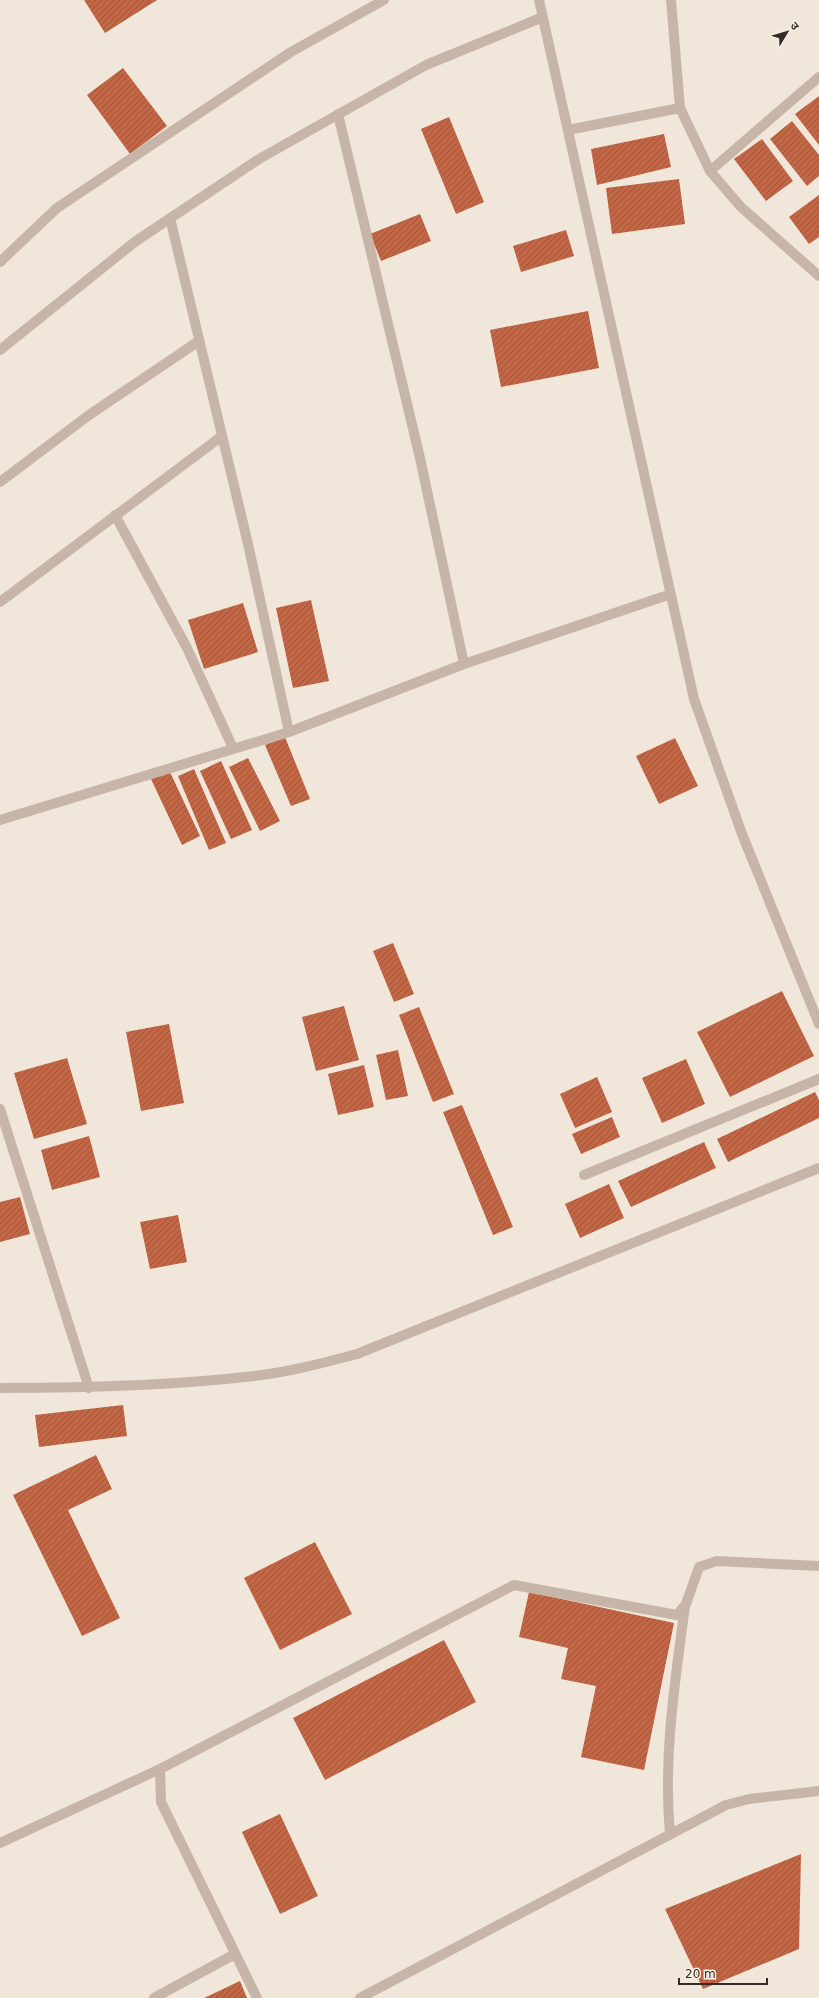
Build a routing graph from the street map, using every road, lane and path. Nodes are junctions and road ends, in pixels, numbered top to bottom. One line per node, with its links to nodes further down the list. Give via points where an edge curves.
1 (384, 0): 11 (street, via 291,52 57,208)
2 (539, 0): 4 (street)
3 (671, 0): 6 (street)
4 (543, 17): 7 (street, via 426,65); 8 (street)
5 (819, 77): 9 (street)
6 (680, 108): 8 (street); 9 (street)
7 (338, 114): 10 (street, via 259,159); 20 (street, via 420,458)
8 (568, 130): 18 (street)
9 (710, 171): 12 (street, via 740,207)
10 (170, 218): 13 (street); 14 (street, via 136,241)
11 (0, 262)
12 (819, 276)
13 (199, 341): 15 (street); 16 (street, via 89,415)
14 (0, 350)
15 (222, 436): 17 (street); 21 (street)
16 (0, 482)
17 (115, 515): 19 (street); 22 (street, via 187,648)
18 (671, 594): 20 (street); 24 (street, via 694,699 742,834)
19 (0, 602)
20 (464, 664): 21 (street)
21 (289, 732): 22 (street)
22 (233, 748): 23 (street)
23 (0, 820)
24 (819, 1024)
25 (819, 1080): 28 (street)
26 (0, 1109): 30 (street)
27 (819, 1168): 30 (street, via 358,1354 310,1367 254,1376)
28 (584, 1175)
29 (0, 1388): 30 (street)
30 (89, 1388)
31 (819, 1566): 32 (street, via 717,1561 699,1567)
32 (686, 1604): 33 (street, via 677,1615 514,1585); 35 (street, via 669,1723)
33 (160, 1769): 36 (street); 37 (street, via 161,1802)
34 (819, 1791): 35 (street, via 749,1799 726,1805)
35 (670, 1834): 40 (street)
36 (0, 1843)
37 (235, 1954): 38 (street); 39 (street)
38 (154, 1998)
39 (257, 1998)
40 (360, 1998)

